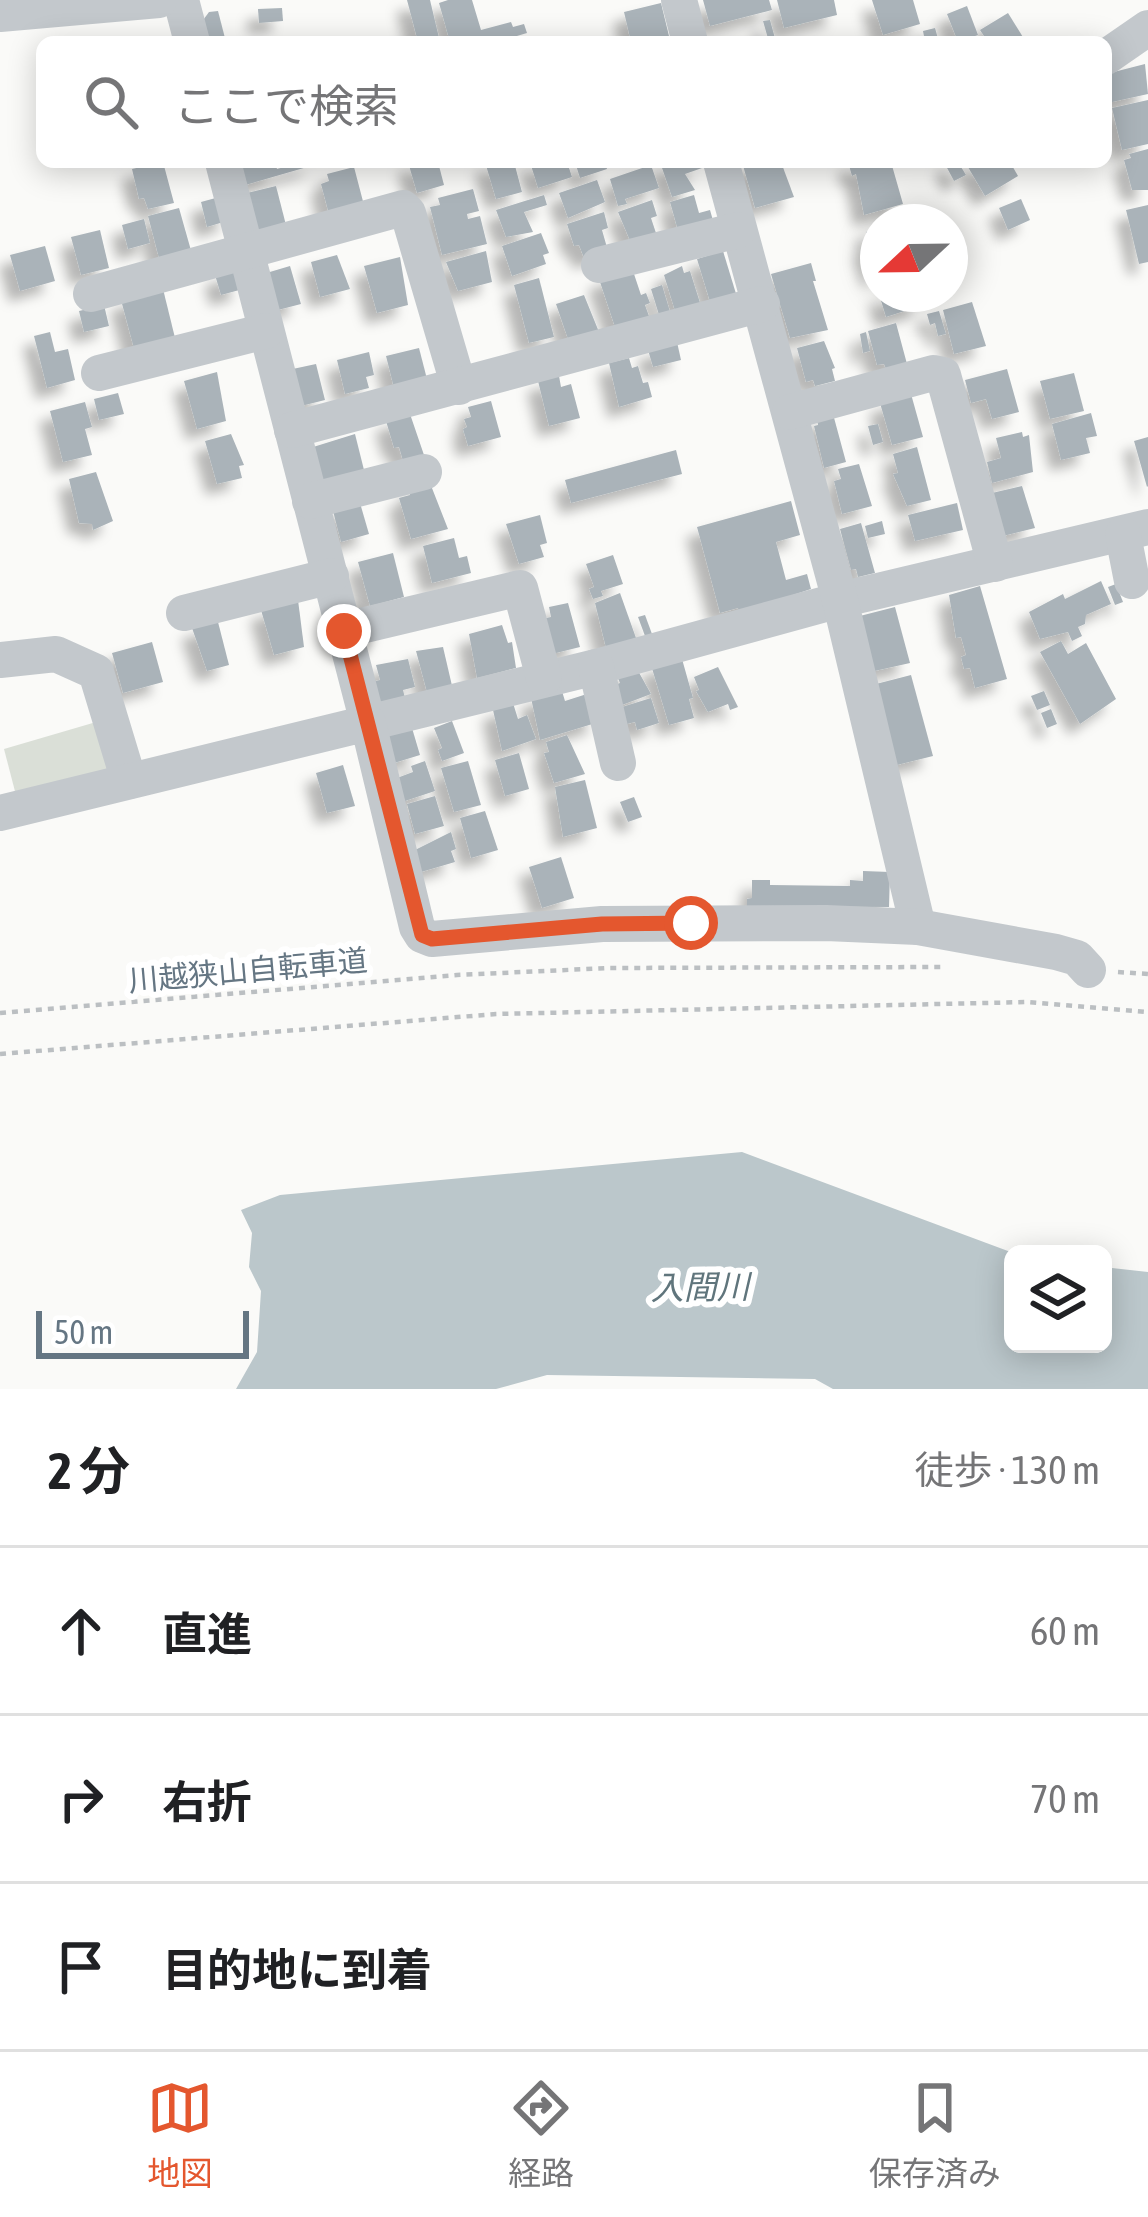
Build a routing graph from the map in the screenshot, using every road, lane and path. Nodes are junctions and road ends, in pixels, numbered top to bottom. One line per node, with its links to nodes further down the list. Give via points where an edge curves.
1 (159, 0): 4 (street)
2 (181, 0): 6 (street)
3 (680, 0): 7 (street)
4 (0, 14)
5 (1148, 28): 8 (street)
6 (190, 36)
7 (689, 36)
8 (1112, 53)
9 (225, 168): 12 (street)
10 (722, 168): 11 (street)
11 (738, 230): 13 (street); 15 (street)
12 (247, 254): 14 (street); 16 (street); 18 (street, via 403,208)
13 (599, 265)
14 (91, 294)
15 (762, 304): 18 (street); 19 (street)
16 (266, 331): 17 (street); 20 (street)
17 (99, 373)
18 (459, 387): 20 (street)
19 (790, 412): 24 (street, via 943,375); 27 (street)
20 (292, 430): 22 (street)
21 (424, 472): 22 (street)
22 (310, 501): 25 (street)
23 (1136, 531): 24 (street); 26 (street)
24 (995, 564): 27 (street)
25 (331, 577): 28 (street); 29 (street)
26 (1132, 581)
27 (840, 600): 31 (street); 37 (street)
28 (184, 613)
29 (344, 631): 32 (street, via 520,588); 33 (street)
30 (0, 660): 35 (street, via 56,655 96,672)
31 (596, 667): 32 (street); 34 (street)
32 (544, 678): 33 (street)
33 (368, 723): 35 (street); 37 (street, via 417,927 432,939 602,924)
34 (618, 763)
35 (129, 782): 36 (street)
36 (0, 813)
37 (918, 928): 39 (street, via 1056,952)
38 (950, 967): 42 (path, 川越狭山自転車道, via 478,974)
39 (1088, 970): 40 (path)
40 (1148, 974)
41 (1148, 1012): 43 (path, via 1028,1002 496,1014)
42 (0, 1013)
43 (0, 1054)

